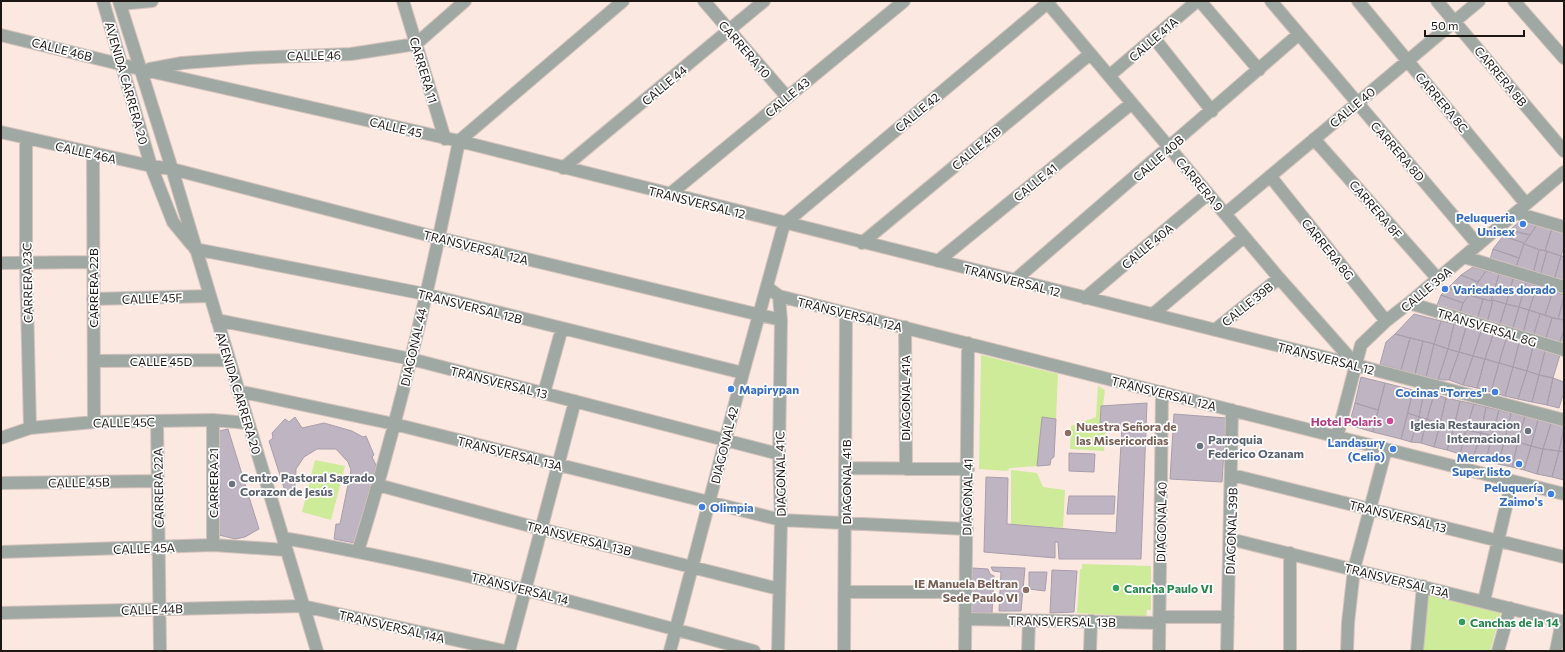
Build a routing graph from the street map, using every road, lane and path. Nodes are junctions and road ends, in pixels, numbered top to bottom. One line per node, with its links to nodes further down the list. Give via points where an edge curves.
1 (103, 1): 26 (street, AVENIDA CARRERA 20)
2 (152, 1): 15 (street)
3 (403, 1): 22 (street, CARRERA 11)
4 (465, 1): 22 (street)
5 (623, 1): 38 (street)
6 (704, 1): 18 (street, CARRERA 10)
7 (764, 1): 18 (street, CALLE 44)
8 (904, 1): 30 (street, CALLE 43)
9 (1198, 1): 21 (street, CALLE 41A); 28 (street)
10 (1271, 1): 20 (street, CARRERA 8D)
11 (1358, 1): 25 (street, CARRERA 8C)
12 (1437, 1): 17 (street, CARRERA 8B)
13 (1479, 1): 17 (street, CALLE 40)
14 (1514, 1): 24 (street)
15 (119, 2): 27 (street, AVENIDA CARRERA 20)
16 (1048, 2): 23 (street, CARRERA 9); 52 (street, CALLE 42)
17 (1454, 21): 25 (street, CALLE 40); 40 (street, CARRERA 8B)
18 (729, 30): 30 (street, CARRERA 10); 43 (street, CALLE 44)
19 (1, 34): 26 (street, CALLE 46B)
20 (1299, 34): 28 (street, CALLE 40B); 32 (street, CARRERA 8D)
21 (1154, 38): 29 (street, CALLE 41A); 33 (street)
22 (416, 44): 27 (street, CALLE 46, via 351,54 249,58 176,64); 36 (street, CARRERA 11)
23 (1090, 54): 29 (street, CARRERA 9); 56 (street, CALLE 41B)
24 (1564, 58)
25 (1408, 61): 32 (street, CALLE 40); 49 (street, CARRERA 8C)
26 (122, 64): 27 (street, CALLE 45); 42 (street, AVENIDA CARRERA 20)
27 (144, 70): 36 (street, CALLE 45); 44 (street, AVENIDA CARRERA 20)
28 (1259, 70): 33 (street, CALLE 40B)
29 (1109, 76): 31 (street, CARRERA 9)
30 (787, 97): 47 (street, CALLE 43)
31 (1132, 103): 39 (street, CARRERA 9); 60 (street, CALLE 41)
32 (1357, 103): 37 (street, CALLE 40); 57 (street, CARRERA 8D)
33 (1212, 111): 39 (street, CALLE 40B)
34 (1, 132): 35 (street, CALLE 46A)
35 (26, 138): 41 (street, CALLE 46A); 62 (street, CARRERA 23C)
36 (445, 139): 38 (street, CALLE 45)
37 (1314, 139): 46 (street, CALLE 40); 65 (street, CARRERA 8F)
38 (459, 141): 43 (street, TRANSVERSAL 12); 55 (street, DIAGONAL 44)
39 (1170, 148): 48 (street, CARRERA 9); 66 (street, CALLE 40B)
40 (1564, 151)
41 (93, 153): 42 (street, CALLE 46A); 63 (street, CARRERA 22B)
42 (151, 166): 44 (street, CALLE 46A); 58 (street, AVENIDA CARRERA 20, via 173,222)
43 (563, 168): 47 (street, TRANSVERSAL 12)
44 (172, 169): 55 (street, TRANSVERSAL 12A); 58 (street, AVENIDA CARRERA 20)
45 (1564, 172): 49 (street, CALLE 39A)
46 (1270, 176): 51 (street, CALLE 40); 80 (street, CARRERA 8G)
47 (670, 194): 52 (street, TRANSVERSAL 12)
48 (1208, 194): 51 (street, CARRERA 9); 72 (street, CALLE 40A)
49 (1526, 204): 50 (street, CALLE 39A)
50 (1516, 213): 53 (street); 57 (street, CALLE 39A)
51 (1225, 214): 54 (street, CARRERA 9)
52 (784, 224): 56 (street, TRANSVERSAL 12); 67 (street)
53 (1564, 227)
54 (1244, 237): 64 (street, CARRERA 9); 76 (street)
55 (439, 238): 69 (street, DIAGONAL 44); 77 (street, TRANSVERSAL 12A)
56 (862, 243): 60 (street, TRANSVERSAL 12)
57 (1478, 245): 59 (street, CALLE 39A)
58 (195, 249): 69 (street, TRANSVERSAL 12B); 70 (street, AVENIDA CARRERA 20)
59 (1464, 256): 65 (street, CALLE 39A); 68 (street)
60 (938, 261): 66 (street, TRANSVERSAL 12)
61 (1, 262): 62 (street)
62 (26, 262): 63 (street); 102 (street, CARRERA 23C)
63 (93, 262): 73 (street, CARRERA 22B)
64 (1279, 278): 83 (street, CALLE 39B); 89 (street, CARRERA 9)
65 (1438, 279): 74 (street, CALLE 39A)
66 (1015, 280): 72 (street, TRANSVERSAL 12)
67 (767, 286): 71 (street, TRANSVERSAL 12A); 77 (street, DIAGONAL 42)
68 (1564, 287)
69 (426, 294): 82 (street, TRANSVERSAL 12B); 86 (street, DIAGONAL 44)
70 (210, 296): 73 (street, CALLE 45F); 78 (street, AVENIDA CARRERA 20)
71 (779, 296): 75 (street, TRANSVERSAL 12A); 79 (street, DIAGONAL 41C)
72 (1085, 298): 76 (street, TRANSVERSAL 12)
73 (94, 299): 88 (street, CARRERA 22B)
74 (1409, 303): 80 (street, CALLE 39A); 85 (street, TRANSVERSAL 8G)
75 (846, 313): 81 (street, TRANSVERSAL 12A); 109 (street, DIAGONAL 41B)
76 (1153, 314): 83 (street, TRANSVERSAL 12)
77 (758, 316): 79 (street, TRANSVERSAL 12A); 90 (street, DIAGONAL 42)
78 (217, 320): 86 (street, TRANSVERSAL 13); 87 (street, AVENIDA CARRERA 20)
79 (781, 320): 107 (street, DIAGONAL 41C)
80 (1386, 321): 89 (street, CALLE 39A, via 1360,345)
81 (905, 327): 84 (street, TRANSVERSAL 12A); 110 (street, DIAGONAL 41A)
82 (562, 328): 90 (street, TRANSVERSAL 12B); 93 (street)
83 (1215, 330): 89 (street, TRANSVERSAL 12)
84 (968, 343): 92 (street, TRANSVERSAL 12A); 111 (street, DIAGONAL 41)
85 (1564, 350)
86 (411, 359): 93 (street, TRANSVERSAL 13); 101 (street, DIAGONAL 44)
87 (229, 360): 88 (street, CALLE 45D); 91 (street, AVENIDA CARRERA 20)
88 (94, 361): 99 (street, CARRERA 22B)
89 (1356, 365): 97 (street, TRANSVERSAL 12); 103 (street, CALLE 39A)
90 (743, 373): 105 (street, DIAGONAL 42)
91 (238, 391): 100 (street, AVENIDA CARRERA 20); 101 (street, TRANSVERSAL 13A)
92 (1162, 392): 95 (street, TRANSVERSAL 12A); 149 (street, DIAGONAL 40)
93 (544, 393): 94 (street, TRANSVERSAL 13)
94 (575, 401): 105 (street, TRANSVERSAL 13); 108 (street)
95 (1232, 410): 103 (street, TRANSVERSAL 12A); 112 (street, DIAGONAL 39B)
96 (213, 420): 98 (street, CALLE 45C); 100 (street, CALLE 45C); 127 (street, CARRERA 21)
97 (1564, 420)
98 (157, 421): 99 (street, CALLE 45C); 113 (street, CARRERA 22A)
99 (94, 422): 102 (street, CALLE 45C)
100 (248, 423): 124 (street, AVENIDA CARRERA 20)
101 (394, 424): 108 (street, TRANSVERSAL 13A); 116 (street, DIAGONAL 44)
102 (30, 428): 104 (street, CALLE 45C)
103 (1338, 437): 106 (street, TRANSVERSAL 12A)
104 (1, 438)
105 (726, 440): 107 (street, TRANSVERSAL 13); 118 (street, DIAGONAL 42)
106 (1386, 449): 114 (street, TRANSVERSAL 12A); 119 (street)
107 (779, 454): 120 (street, DIAGONAL 41C)
108 (558, 465): 118 (street, TRANSVERSAL 13A); 122 (street)
109 (846, 468): 110 (street); 121 (street, DIAGONAL 41B)
110 (906, 469): 111 (street)
111 (968, 469): 123 (street, DIAGONAL 41)
112 (1232, 475): 119 (street, TRANSVERSAL 13); 125 (street, DIAGONAL 39B)
113 (157, 481): 115 (street, CALLE 45B); 128 (street, CARRERA 22A)
114 (1512, 481): 117 (street, TRANSVERSAL 12A); 126 (street)
115 (1, 483)
116 (378, 485): 122 (street, TRANSVERSAL 13B); 130 (street, DIAGONAL 44)
117 (1564, 494)
118 (709, 502): 120 (street, TRANSVERSAL 13A); 134 (street, DIAGONAL 42)
119 (1371, 510): 126 (street, TRANSVERSAL 13); 135 (street)
120 (781, 520): 121 (street); 138 (street, DIAGONAL 41C)
121 (846, 524): 123 (street); 139 (street, DIAGONAL 41B)
122 (541, 529): 134 (street, TRANSVERSAL 13B); 137 (street)
123 (967, 529): 140 (street, DIAGONAL 41)
124 (283, 538): 129 (street, AVENIDA CARRERA 20); 130 (street, TRANSVERSAL 14)
125 (1230, 539): 132 (street, TRANSVERSAL 13A); 146 (street, DIAGONAL 39B)
126 (1498, 541): 133 (street, TRANSVERSAL 13); 141 (street)
127 (213, 546): 128 (street, CALLE 45A); 129 (street, CALLE 45A)
128 (158, 547): 131 (street, CALLE 45A); 144 (street, CARRERA 22A)
129 (286, 550): 142 (street, AVENIDA CARRERA 20)
130 (358, 551): 137 (street, TRANSVERSAL 14)
131 (1, 552)
132 (1290, 553): 135 (street, TRANSVERSAL 13A); 166 (street)
133 (1564, 557)
134 (693, 567): 138 (street, TRANSVERSAL 13B); 152 (street, DIAGONAL 42)
135 (1354, 569): 136 (street, TRANSVERSAL 13A); 167 (street)
136 (1423, 586): 141 (street, TRANSVERSAL 13A); 168 (street)
137 (525, 589): 152 (street, TRANSVERSAL 14); 156 (street)
138 (780, 589): 159 (street, DIAGONAL 41C)
139 (845, 592): 140 (street); 160 (street, DIAGONAL 41B)
140 (966, 592): 147 (street, DIAGONAL 41)
141 (1484, 601): 143 (street, TRANSVERSAL 13A)
142 (303, 606): 144 (street, CALLE 44B); 154 (street, AVENIDA CARRERA 20); 155 (street, TRANSVERSAL 14A)
143 (1510, 608): 151 (street, TRANSVERSAL 13A); 169 (street)
144 (159, 609): 145 (street, CALLE 44B); 153 (street, CARRERA 22A)
145 (1, 613)
146 (1228, 617): 149 (street, TRANSVERSAL 13B); 165 (street, DIAGONAL 39B)
147 (965, 619): 148 (street, TRANSVERSAL 13B); 161 (street, DIAGONAL 41)
148 (1028, 620): 150 (street, TRANSVERSAL 13B); 162 (street)
149 (1160, 620): 150 (street, TRANSVERSAL 13B); 164 (street, DIAGONAL 40)
150 (1091, 622): 163 (street)
151 (1563, 622): 170 (street)
152 (676, 629): 157 (street, DIAGONAL 42); 158 (street, TRANSVERSAL 14)
153 (160, 651)
154 (317, 651)
155 (505, 651)
156 (509, 651)
157 (670, 651)
158 (754, 651)
159 (778, 651)
160 (844, 651)
161 (964, 651)
162 (1028, 651)
163 (1090, 651)
164 (1159, 651)
165 (1227, 651)
166 (1290, 651)
167 (1347, 651)
168 (1417, 651)
169 (1498, 651)
170 (1556, 651)

